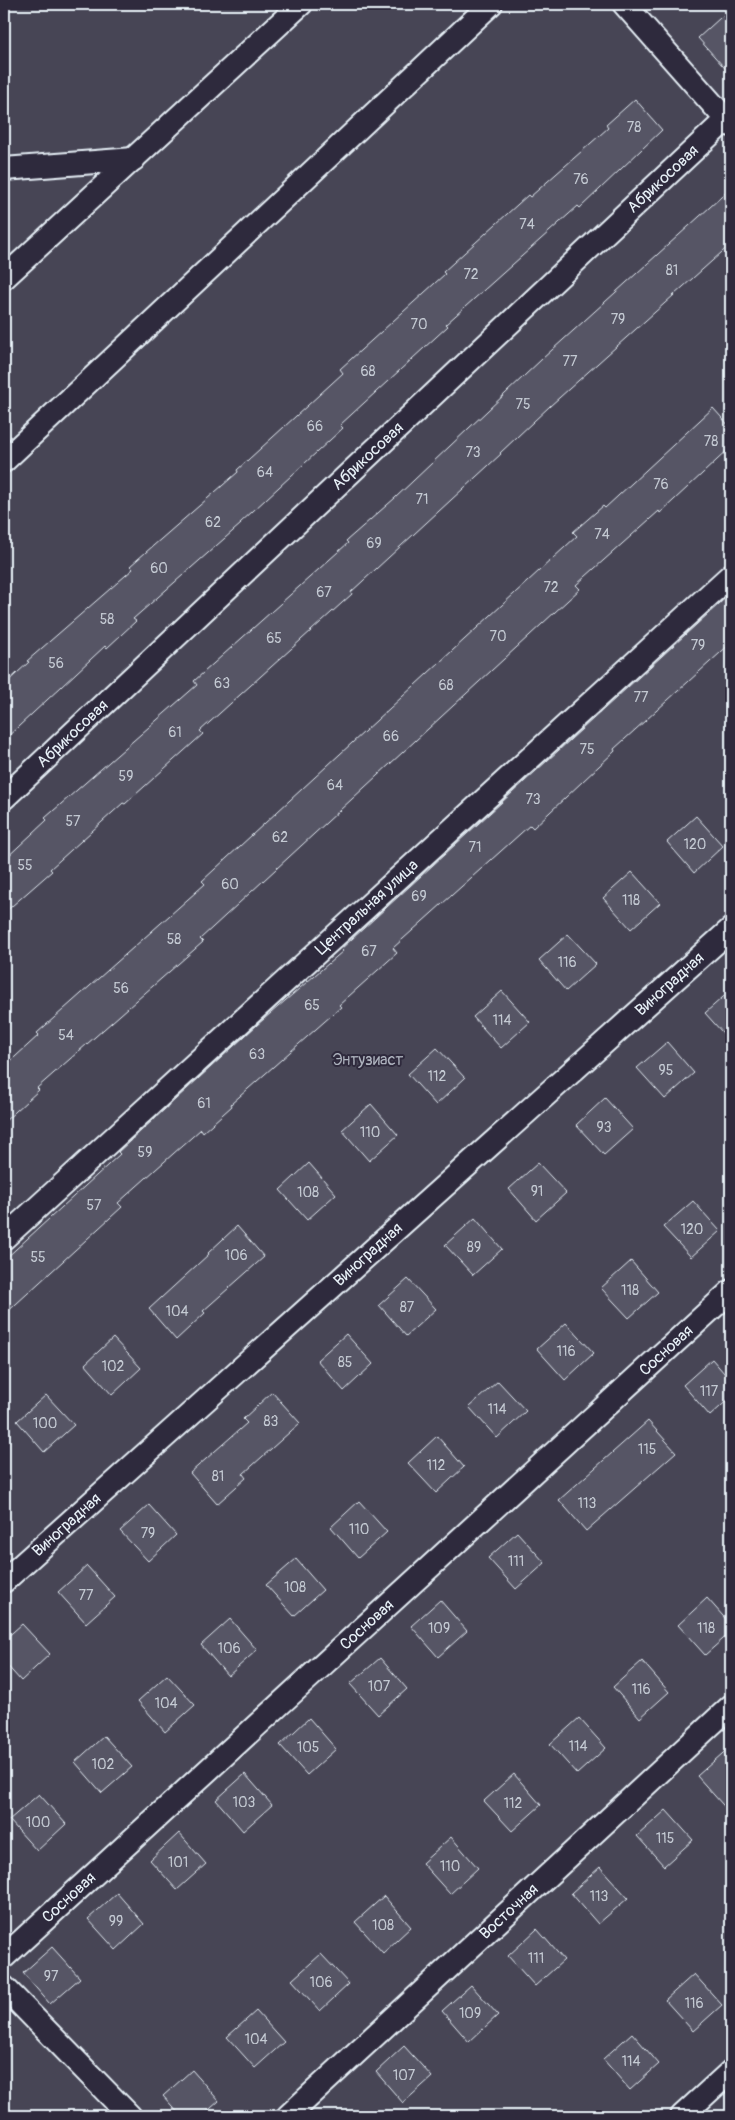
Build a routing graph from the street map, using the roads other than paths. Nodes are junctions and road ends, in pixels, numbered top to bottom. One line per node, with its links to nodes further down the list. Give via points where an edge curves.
1 (300, 4): 5 (street)
2 (491, 4): 8 (street)
3 (624, 4): 4 (street)
4 (729, 120): 10 (street, Абрикосовая)
5 (134, 159): 6 (street); 7 (street)
6 (4, 169)
7 (4, 278)
8 (4, 461)
9 (731, 575): 12 (street, Центральная улица)
10 (4, 798)
11 (731, 929): 14 (street, Виноградная)
12 (4, 1238)
13 (731, 1291): 16 (street, Сосновая)
14 (4, 1581)
15 (731, 1706): 20 (street, Восточная)
16 (4, 1957)
17 (4, 1988): 19 (street)
18 (731, 2071): 21 (street)
19 (130, 2116)
20 (288, 2116)
21 (682, 2116)

